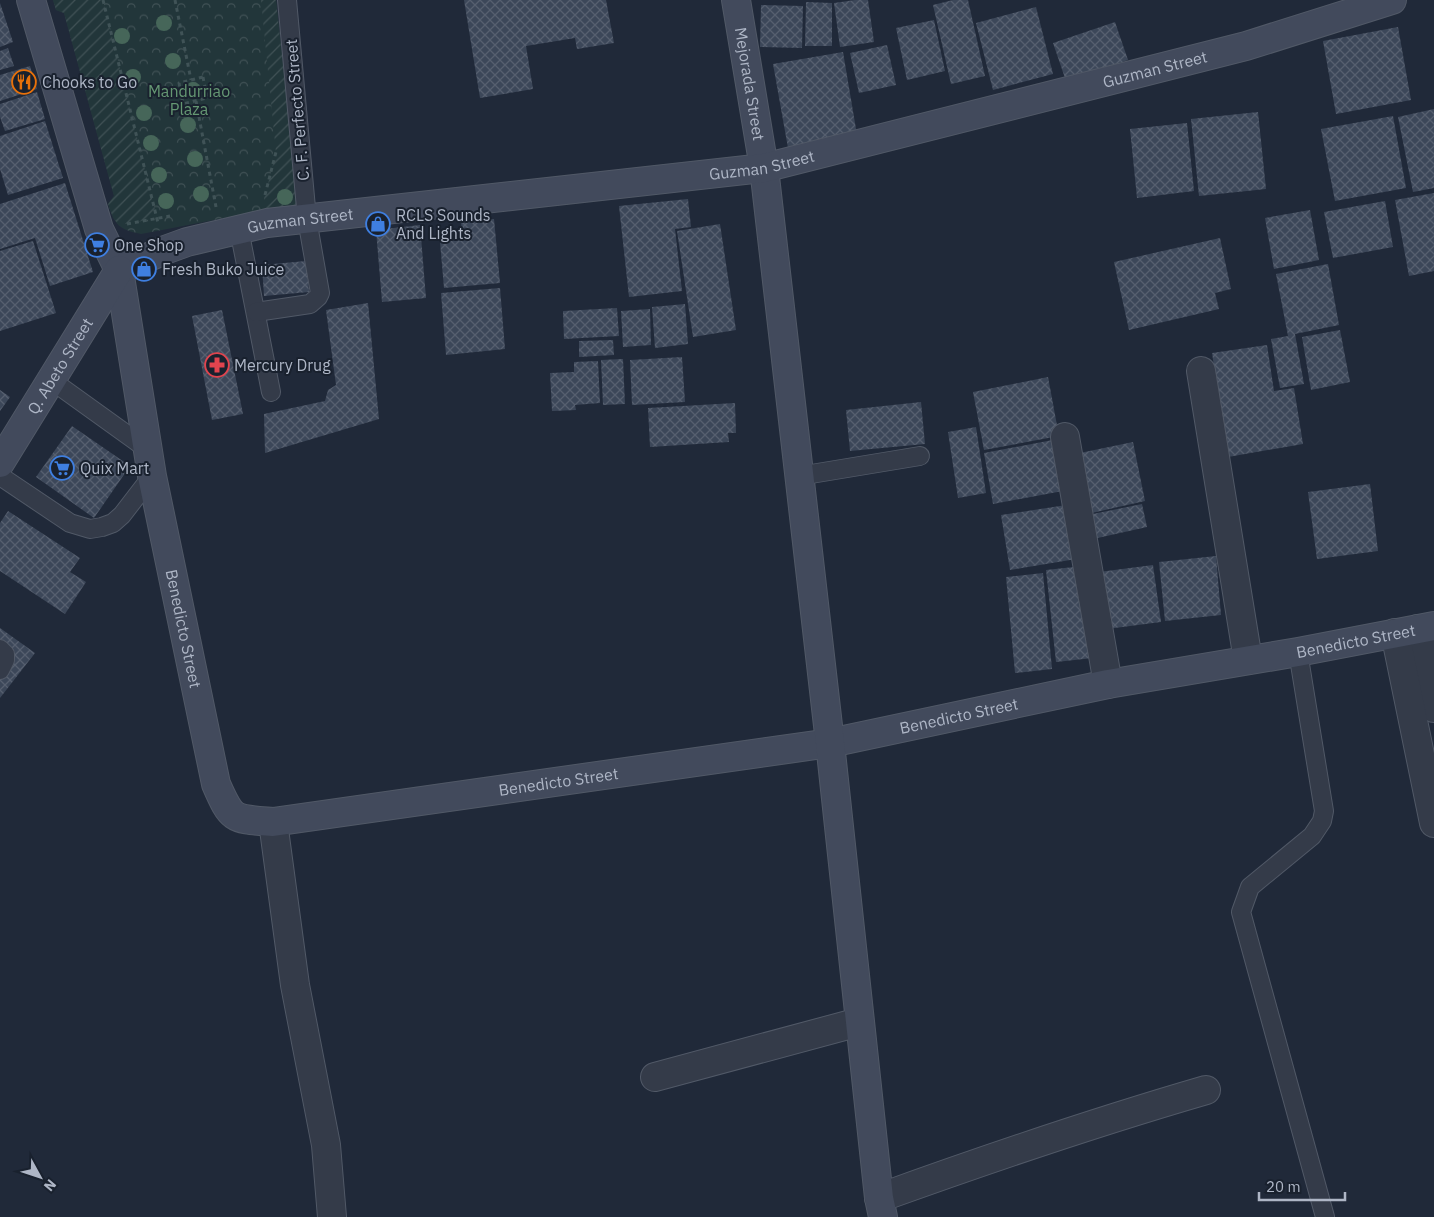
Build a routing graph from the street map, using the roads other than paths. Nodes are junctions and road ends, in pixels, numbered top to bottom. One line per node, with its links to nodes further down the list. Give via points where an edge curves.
1 (30, 0): 8 (street, Benedicto Street, via 99,229)
2 (287, 0): 6 (lane, C. F. Perfecto Street)
3 (736, 0): 5 (street, Mejorada Street)
4 (1392, 0): 5 (street, Guzman Street, via 1246,46)
5 (764, 168): 6 (street, Guzman Street); 19 (street, Mejorada Street)
6 (308, 219): 7 (street, Guzman Street); 9 (lane, C. F. Perfecto Street, via 318,297 310,304)
7 (230, 231): 8 (street, Guzman Street, via 165,250); 9 (lane)
8 (119, 270): 11 (street, Q. Abeto Street); 14 (street, Benedicto Street)
9 (256, 312): 12 (lane)
10 (1201, 371): 23 (street)
11 (51, 380): 14 (lane); 16 (street, Q. Abeto Street)
12 (271, 392)
13 (1064, 437): 25 (street)
14 (147, 449): 18 (street, Benedicto Street)
15 (920, 456): 19 (lane)
16 (0, 463)
17 (0, 476): 18 (lane, via 70,523 90,529 113,523)
18 (152, 476): 28 (street, Benedicto Street, via 216,784 227,809 241,819)
19 (799, 476): 27 (street, Mejorada Street)
20 (1416, 629): 22 (street, Benedicto Street); 26 (street); 29 (street)
21 (0, 649): 24 (lane, via 5,660)
22 (1298, 652): 23 (street, Benedicto Street); 35 (lane, via 1324,811 1322,821 1312,836 1250,887 1241,912)
23 (1248, 660): 25 (street, Benedicto Street)
24 (0, 670)
25 (1108, 684): 27 (street, Benedicto Street)
26 (1434, 708)
27 (830, 743): 28 (street, Benedicto Street); 30 (street, Mejorada Street)
28 (273, 822): 34 (street, via 295,985 326,1145)
29 (1434, 823)
30 (859, 1022): 31 (street); 33 (street, Mejorada Street)
31 (655, 1077)
32 (1206, 1090): 33 (street, via 944,1174)
33 (881, 1207)
34 (332, 1217)
35 (1325, 1217)

